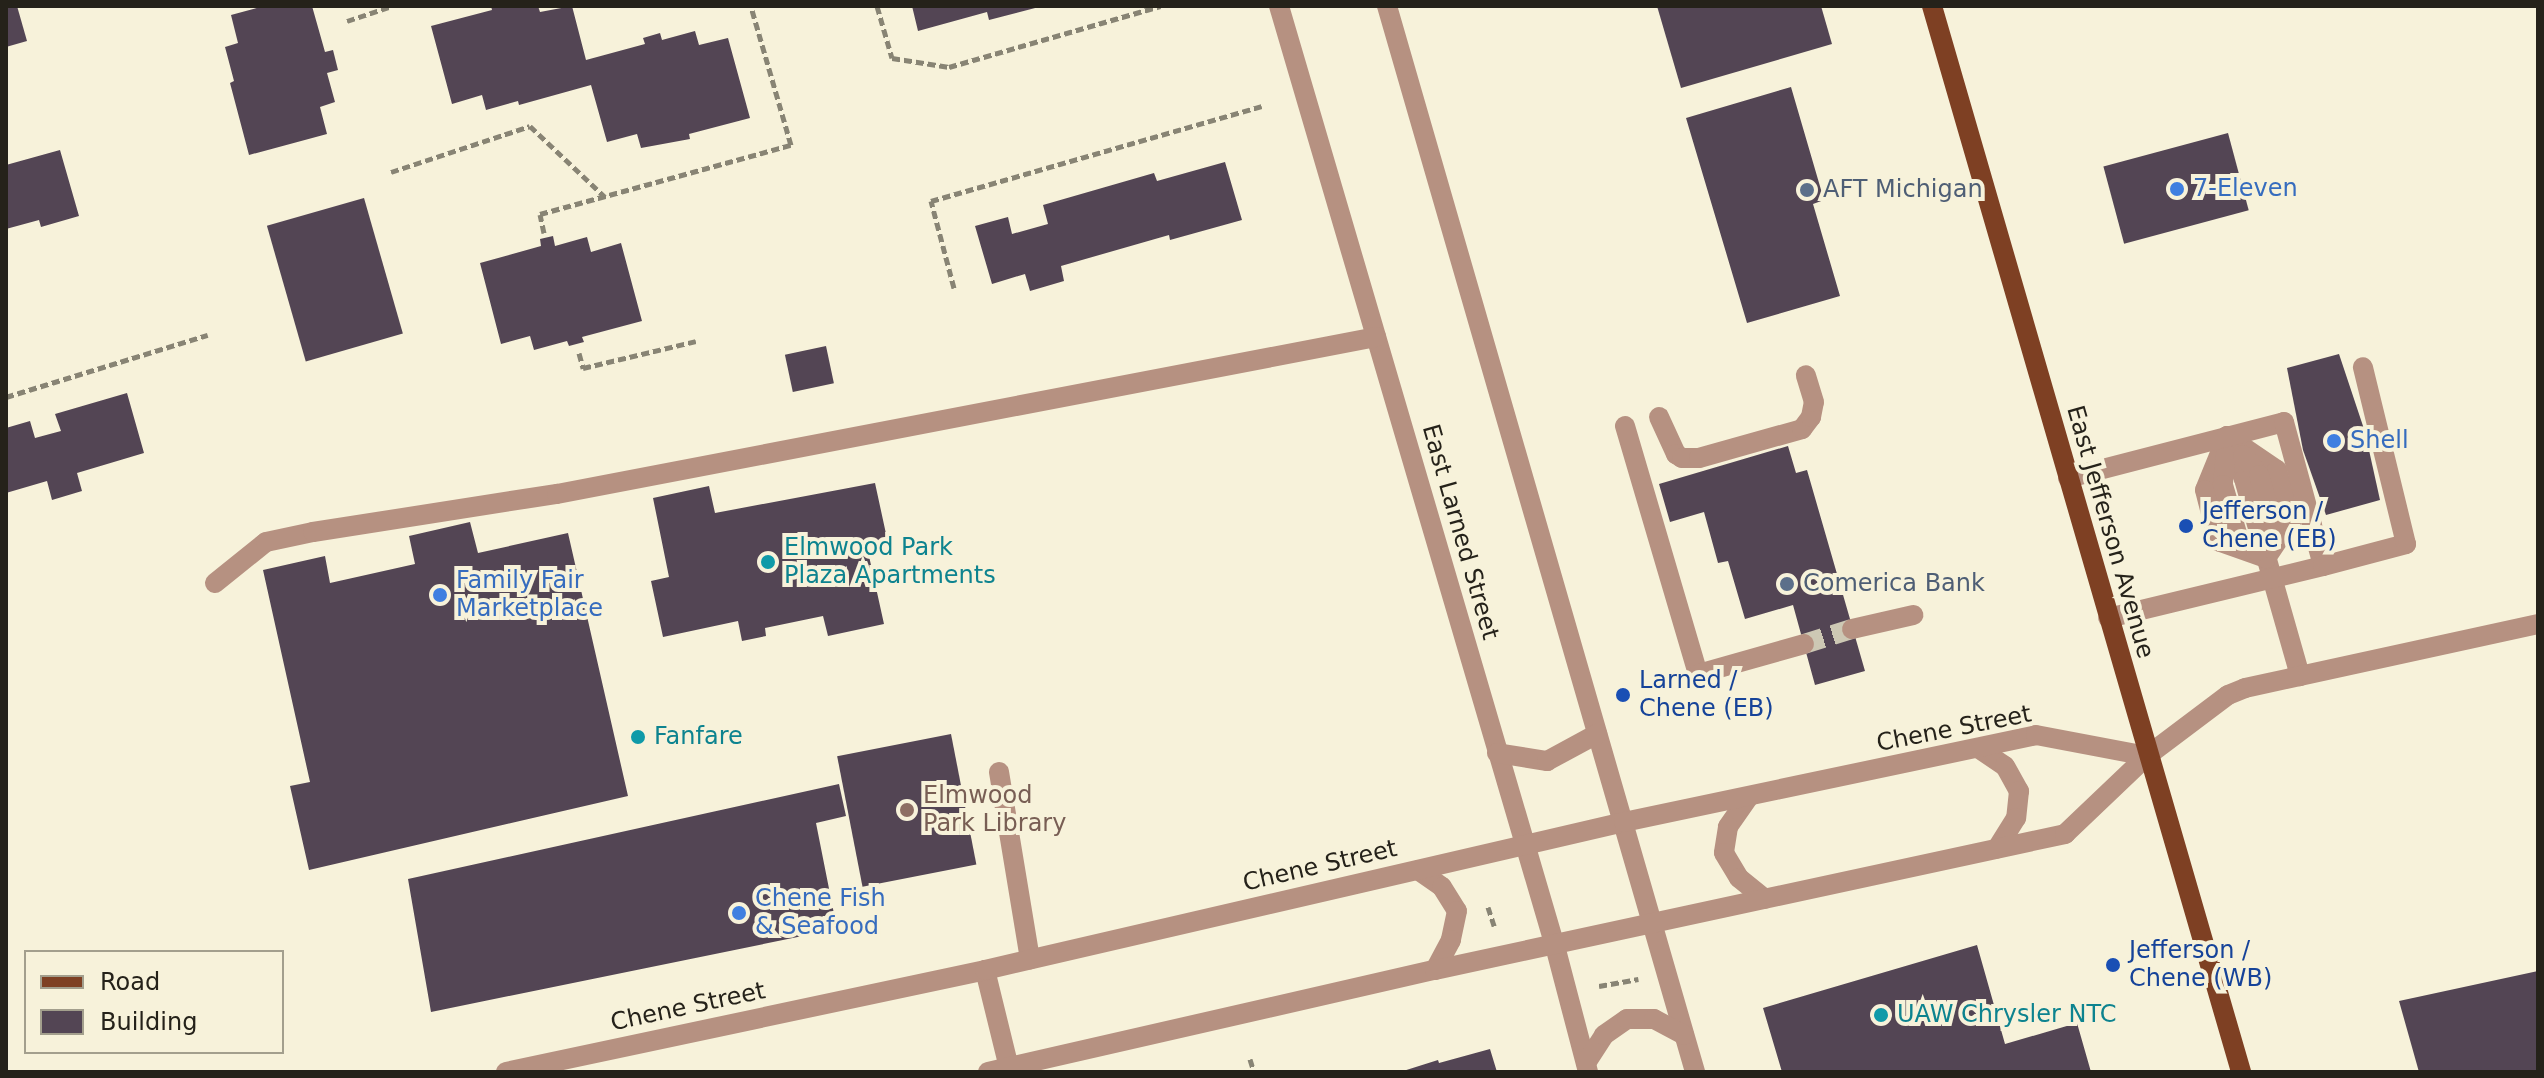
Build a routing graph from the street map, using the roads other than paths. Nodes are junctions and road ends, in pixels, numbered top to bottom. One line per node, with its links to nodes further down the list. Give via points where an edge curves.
1 (1279, 6): 4 (street, East Larned Street)
2 (1387, 6): 20 (street)
3 (1932, 6): 10 (main road, East Jefferson Avenue)
4 (1376, 337): 13 (street, via 557,494 313,532 266,542); 22 (street, East Larned Street)
5 (2363, 367): 11 (street, via 2406,544)
6 (1806, 375): 7 (street, via 1814,402 1802,429 1682,458)
7 (1659, 417)
8 (1625, 426): 18 (street, via 1698,674)
9 (2227, 436): 10 (street); 11 (street, via 2284,422); 12 (street, via 2223,485 2238,537); 12 (street, via 2277,470 2291,521)
10 (2068, 478): 15 (main road, East Jefferson Avenue)
11 (2323, 566): 12 (street)
12 (2268, 568): 15 (street); 19 (street)
13 (215, 583)
14 (1913, 615): 17 (street)
15 (2108, 618): 23 (main road, East Jefferson Avenue)
16 (2538, 624): 19 (street)
17 (1852, 629)
18 (1804, 644)
19 (2300, 676): 23 (street, via 2228,695)
20 (1597, 734): 22 (street, via 1547,761); 26 (street)
21 (1978, 748): 23 (street, Chene Street, via 2036,735); 25 (street, Chene Street); 28 (street, via 2005,766 2019,791 2016,818)
22 (1497, 753): 27 (street, East Larned Street)
23 (2147, 756): 28 (street, via 2074,829); 42 (main road, East Jefferson Avenue)
24 (999, 772): 33 (street)
25 (1748, 798): 26 (street, Chene Street); 30 (street, via 1728,827 1724,853 1739,878)
26 (1624, 822): 27 (street, Chene Street); 31 (street)
27 (1524, 846): 29 (street, Chene Street); 32 (street, East Larned Street)
28 (1997, 849): 30 (street)
29 (1418, 870): 33 (street, Chene Street); 35 (street, via 1442,887 1457,911 1451,940)
30 (1765, 899): 31 (street)
31 (1654, 923): 32 (street); 36 (street)
32 (1555, 946): 35 (street); 38 (street, East Larned Street)
33 (1030, 959): 34 (street, Chene Street)
34 (985, 970): 37 (street); 39 (street, Chene Street)
35 (1435, 970): 37 (street)
36 (1684, 1035): 38 (street, via 1654,1019 1627,1019 1604,1035); 41 (street)
37 (1009, 1068): 40 (street)
38 (1587, 1068)
39 (509, 1072)
40 (988, 1072)
41 (1695, 1072)
42 (2241, 1072)

